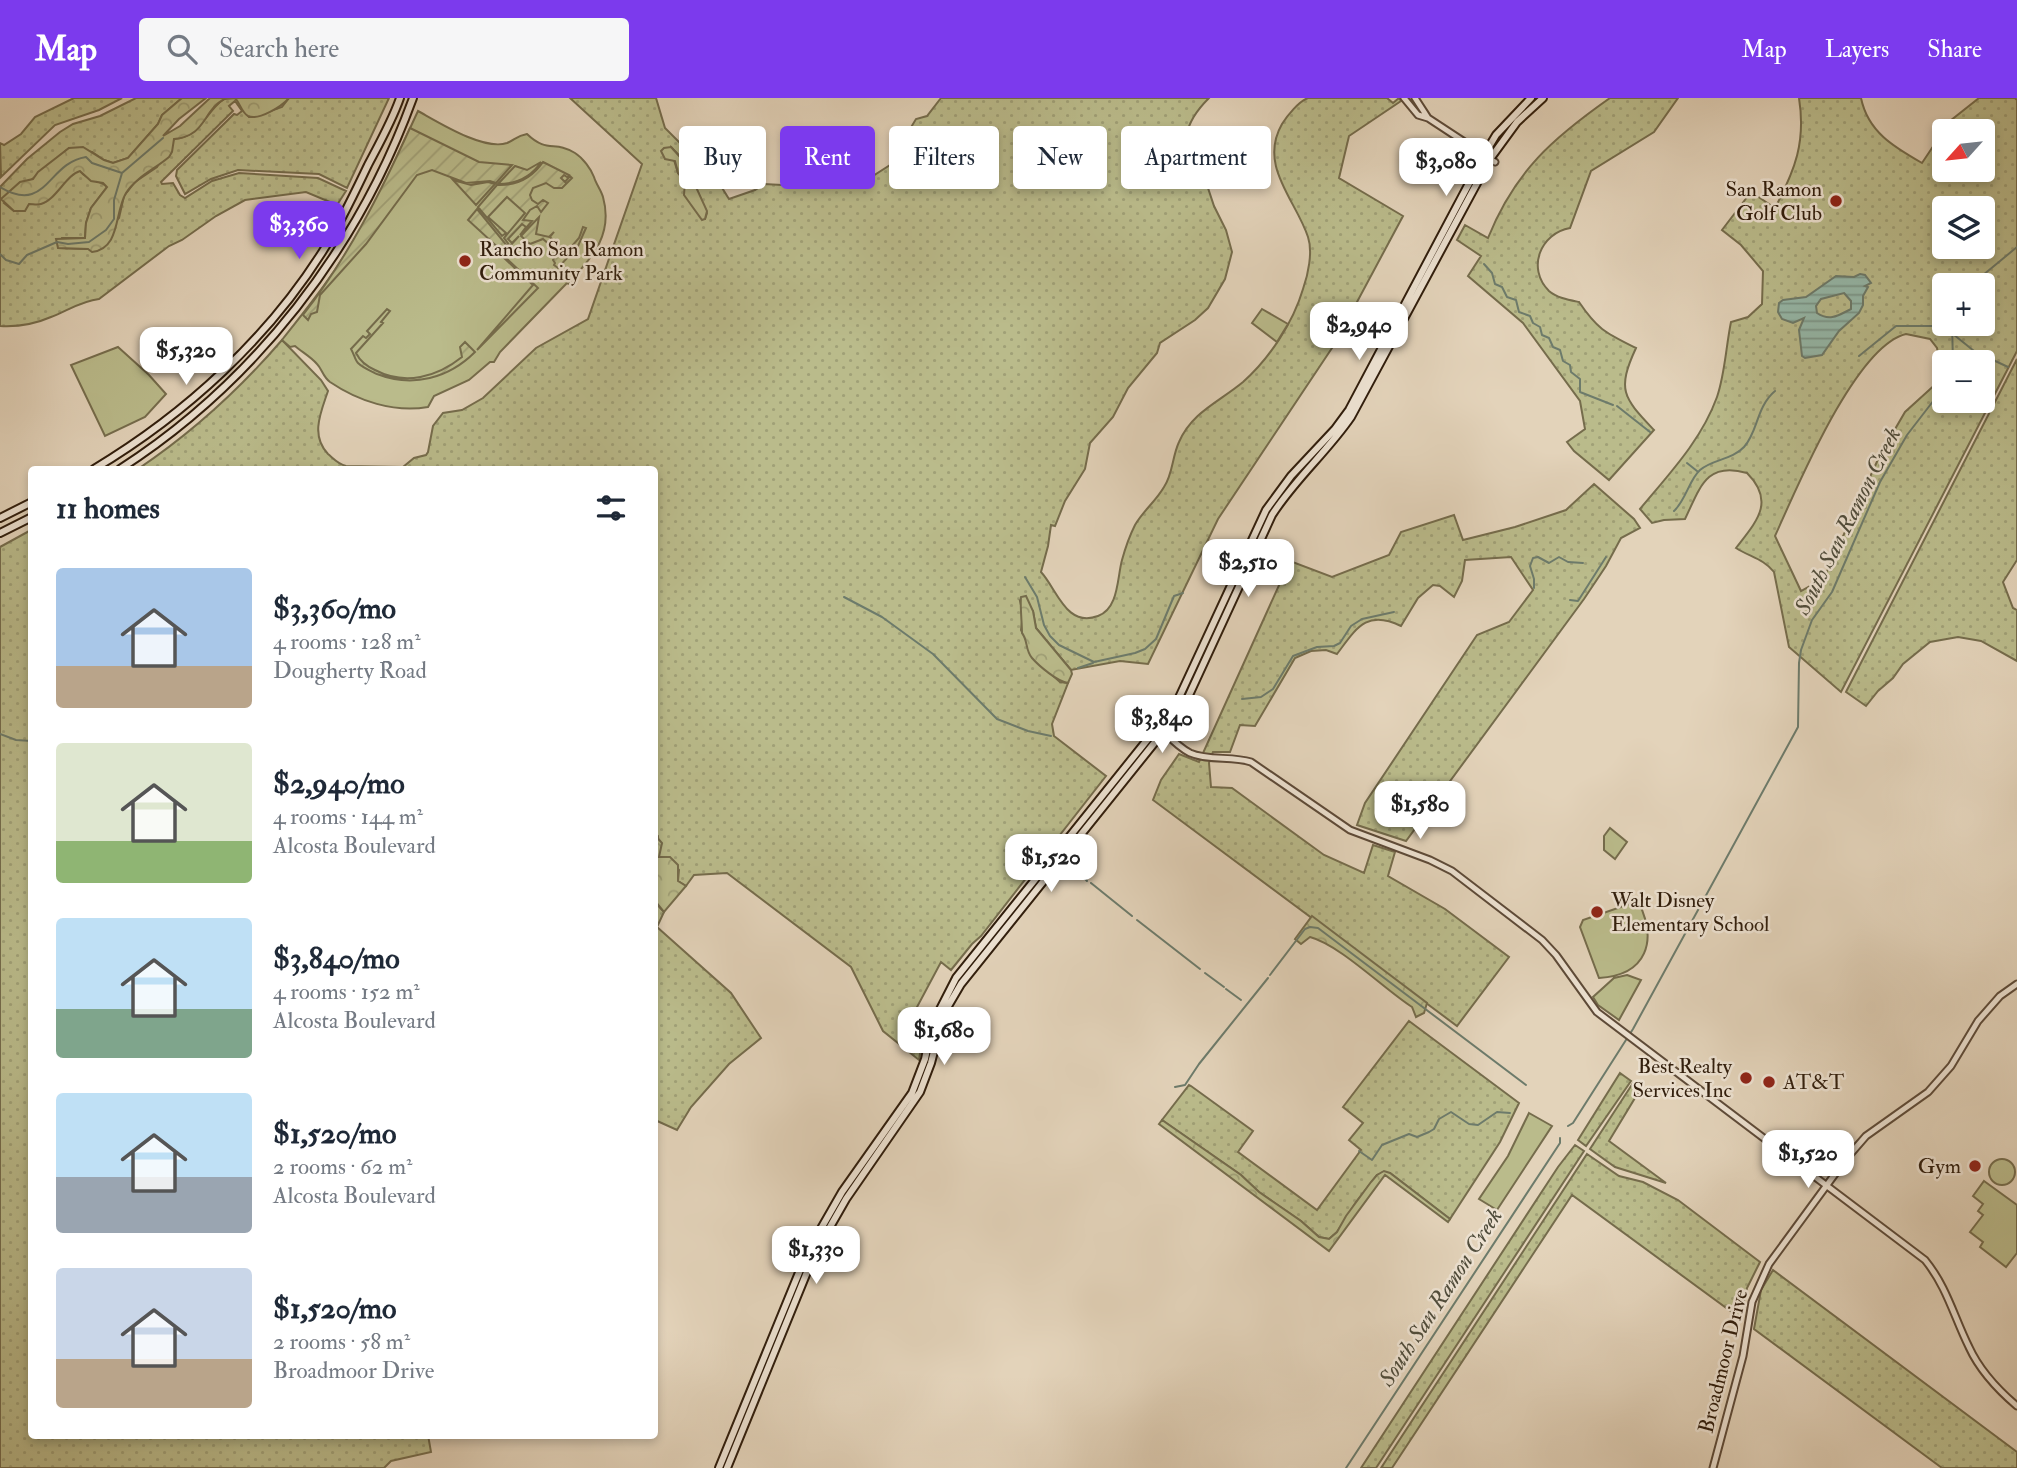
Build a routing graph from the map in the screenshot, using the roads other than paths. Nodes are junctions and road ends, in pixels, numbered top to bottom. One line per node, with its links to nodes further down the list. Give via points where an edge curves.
1 (400, 98): 9 (main road, via 355,194 287,301 192,400)
2 (413, 98): 10 (main road, via 365,203 296,310 213,398)
3 (1404, 98): 7 (street, via 1418,116)
4 (1415, 98): 7 (street)
5 (1531, 98): 8 (main road, via 1496,135)
6 (1543, 98): 8 (main road, via 1517,122)
7 (1428, 118): 8 (street)
8 (1490, 159): 15 (main road, via 1351,417 1272,515 1184,706); 17 (main road, via 1349,410 1266,510 1176,704 957,978 932,1025)
9 (99, 466)
10 (124, 466)
11 (28, 504): 12 (main road)
12 (0, 518)
13 (28, 519): 14 (main road)
14 (0, 533)
15 (1163, 732): 17 (main road, via 961,984 944,1013 927,1079); 18 (street, via 1190,753 1251,762 1350,830 1452,872 1542,940 1589,1003 1622,1033)
16 (2017, 984): 18 (street, Broadmoor Drive, via 1983,1015 1928,1093 1866,1136)
17 (908, 1105): 20 (main road, via 842,1192 807,1253); 21 (main road, via 814,1255)
18 (1828, 1186): 19 (street, via 1925,1260 1947,1292 1979,1365); 22 (street, Broadmoor Drive, via 1760,1281)
19 (2017, 1406)
20 (719, 1468)
21 (727, 1468)
22 (1713, 1468)

